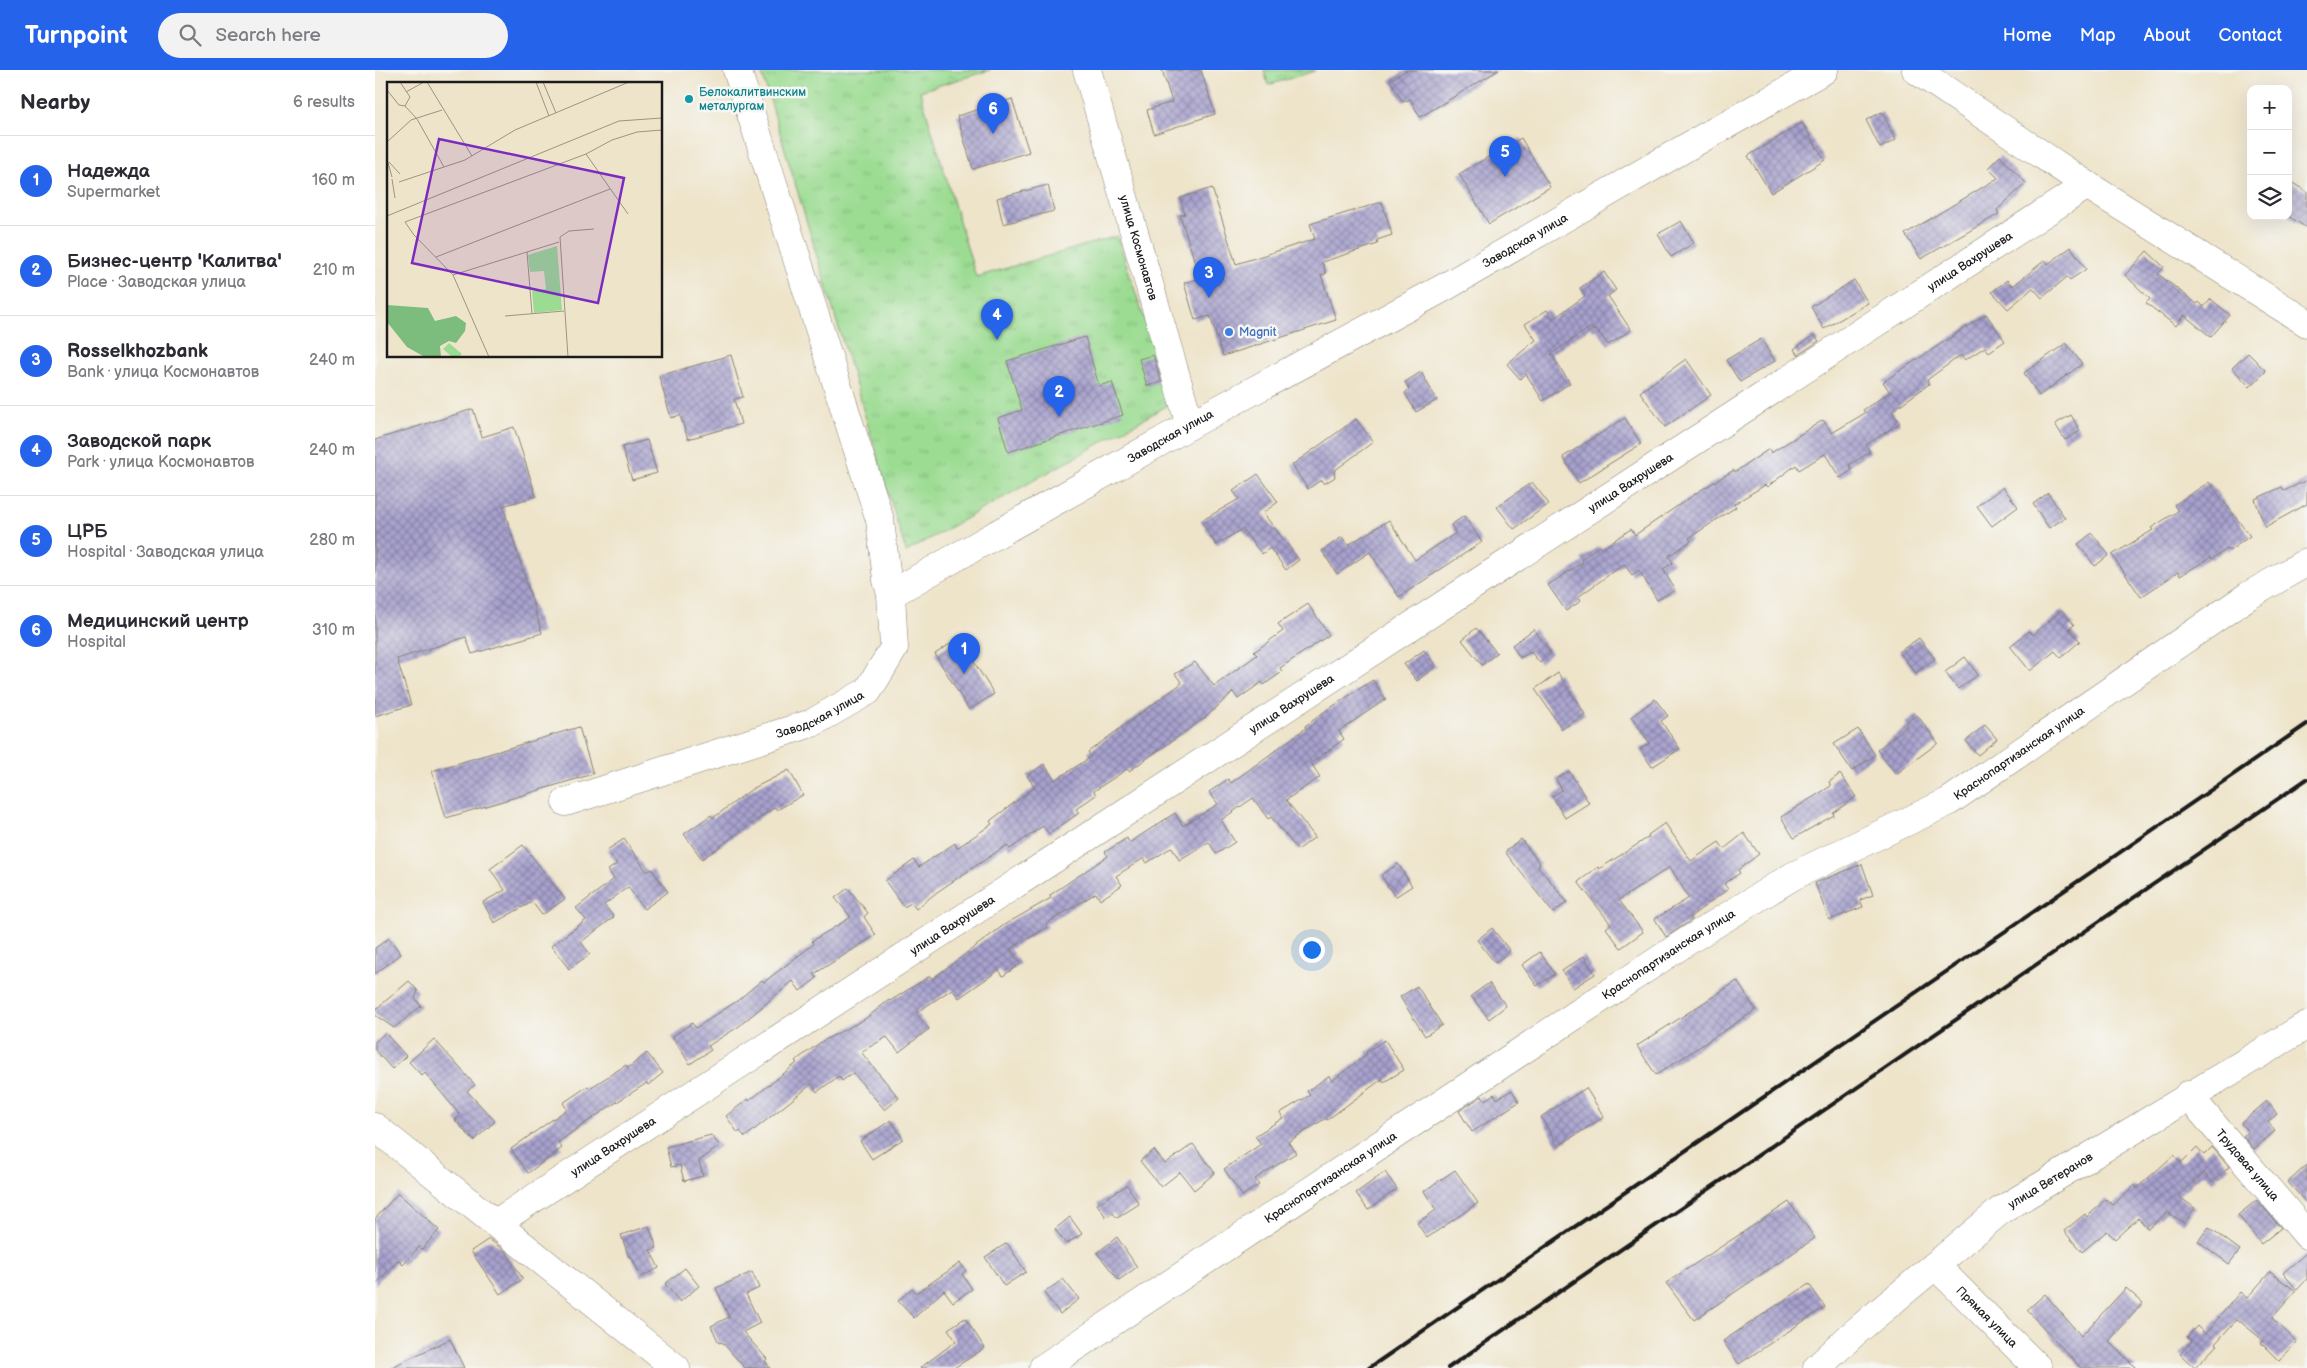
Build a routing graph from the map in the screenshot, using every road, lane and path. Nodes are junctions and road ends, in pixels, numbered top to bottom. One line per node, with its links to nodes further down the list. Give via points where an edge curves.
1 (737, 70): 9 (street, via 880,520)
2 (1087, 70): 7 (street, улица Космонавтов)
3 (1824, 70): 7 (street, Заводская улица, via 1445,287)
4 (1916, 70): 5 (street)
5 (2087, 185): 6 (street); 14 (street, улица Вахрушева)
6 (2307, 323)
7 (1190, 425): 9 (street, Заводская улица)
8 (2307, 562): 18 (street, Краснопартизанская улица, via 2248,596 1948,802 1793,876 1689,940)
9 (891, 594): 10 (street, Заводская улица, via 894,648 868,691 812,722)
10 (566, 802)
11 (2307, 1025): 12 (street, улица Ветеранов)
12 (2188, 1095): 15 (street, Трудовая улица); 16 (street, улица Ветеранов, via 2001,1210)
13 (375, 1127): 14 (street)
14 (496, 1223): 17 (street)
15 (2307, 1235)
16 (1936, 1266): 19 (street, улица Ветеранов); 20 (street, Прямая улица)
17 (676, 1368)
18 (1043, 1368)
19 (1817, 1368)
20 (2038, 1368)

